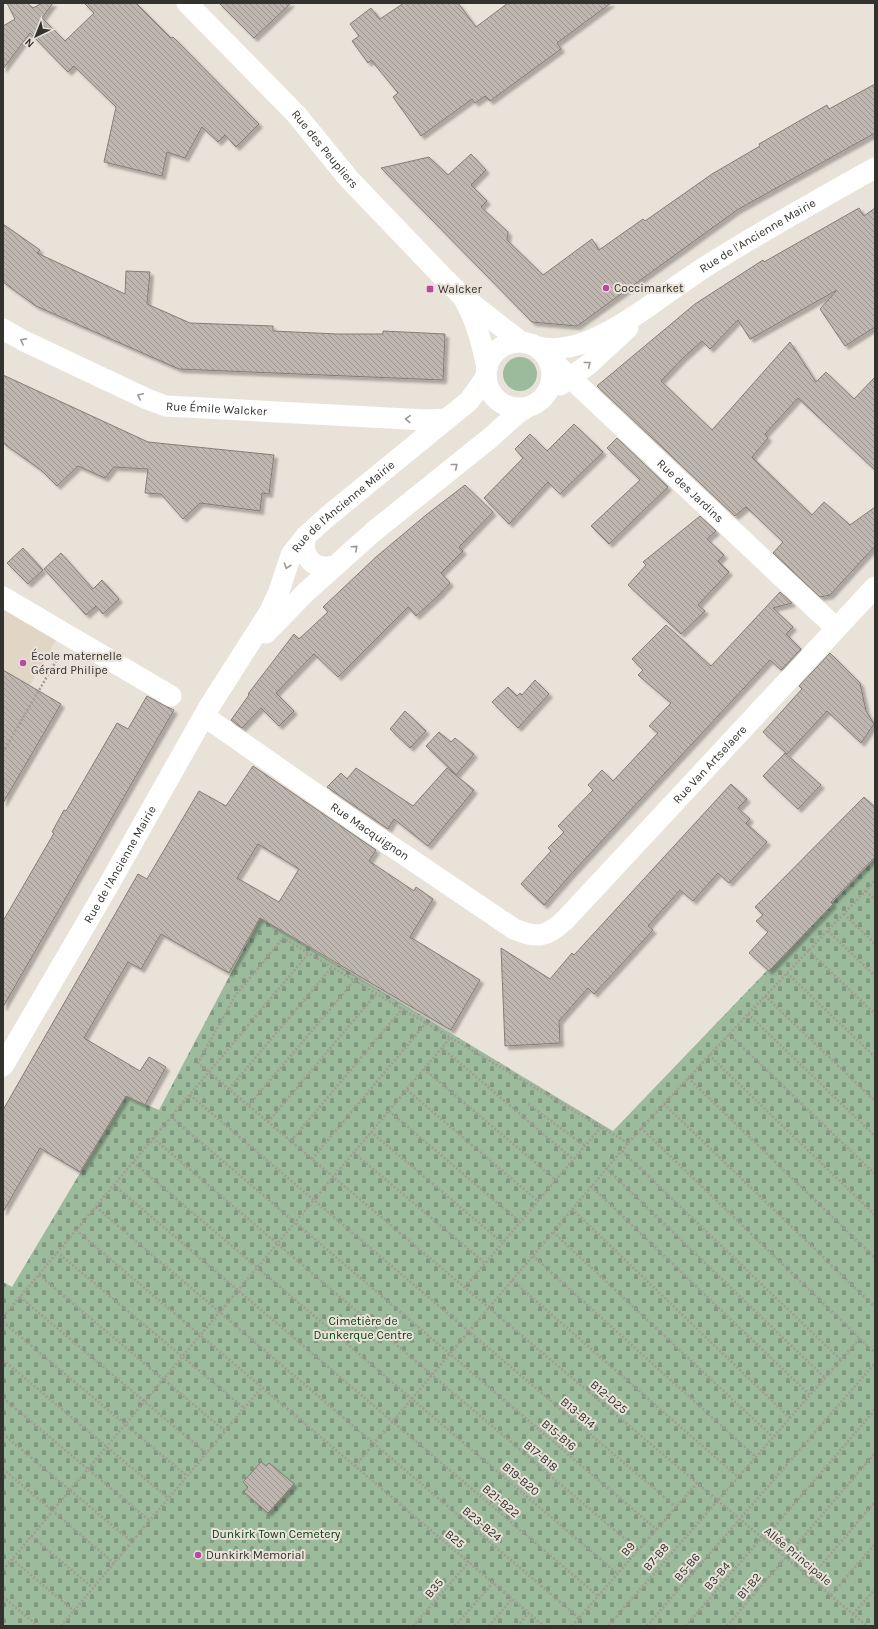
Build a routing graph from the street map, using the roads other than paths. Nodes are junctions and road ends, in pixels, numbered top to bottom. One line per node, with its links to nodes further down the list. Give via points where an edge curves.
1 (187, 3): 3 (street, Rue des Peupliers, via 296,114 353,184)
2 (875, 168): 4 (street, Rue de l'Ancienne Mairie, via 728,252)
3 (462, 296): 6 (street, Rue des Peupliers); 7 (street, Rue des Peupliers, via 481,339)
4 (644, 311): 6 (street, Rue de l'Ancienne Mairie, via 577,345 553,349); 8 (street, Rue de l'Ancienne Mairie, one-way to 4, via 605,350)
5 (3, 329): 11 (street, Rue Émile Walcker, one-way to 5, via 166,406 46,352)
6 (534, 347): 7 (street, via 506,344 498,348 489,359); 8 (street, Rue des Jardins); 9 (street, via 550,361 553,374 552,383)
7 (486, 373): 10 (street, via 492,395 503,404); 11 (street, Rue de l'Ancienne Mairie, via 473,396)
8 (571, 377): 9 (street, Rue de l'Ancienne Mairie); 16 (street, Rue des Jardins)
9 (545, 396): 10 (street)
10 (526, 408): 13 (street, Rue de l'Ancienne Mairie, one-way to 10)
11 (447, 419): 12 (street, Rue de l'Ancienne Mairie)
12 (306, 536): 13 (street, via 304,548 309,560 324,567); 17 (street, Rue de l'Ancienne Mairie, one-way to 17, via 291,555 269,613)
13 (335, 566): 17 (street, Rue de l'Ancienne Mairie, via 290,608)
14 (875, 587): 16 (street, Rue Van Artselaere)
15 (3, 597): 18 (street)
16 (836, 628): 20 (street, Rue Van Artselaere, via 565,920)
17 (237, 664): 19 (street, Rue de l'Ancienne Mairie)
18 (171, 696)
19 (204, 716): 20 (street, Rue Macquignon, via 514,929); 21 (street, Rue de l'Ancienne Mairie)
20 (540, 936)
21 (3, 1066)

